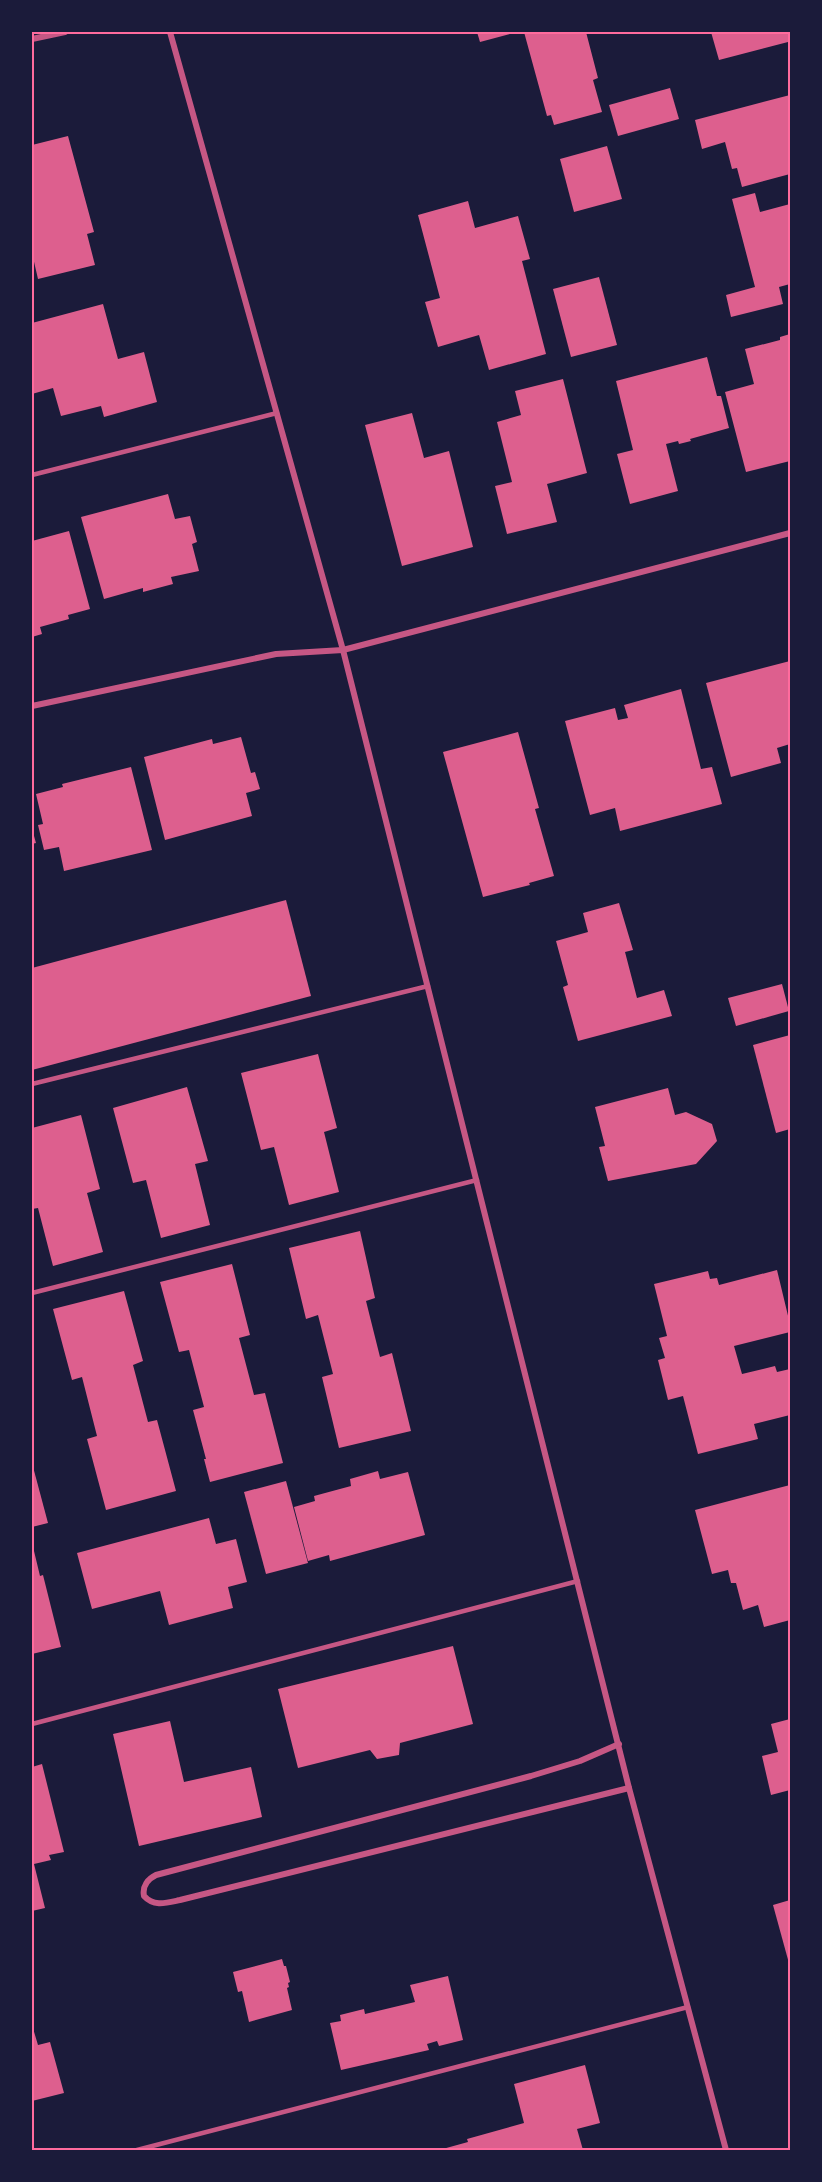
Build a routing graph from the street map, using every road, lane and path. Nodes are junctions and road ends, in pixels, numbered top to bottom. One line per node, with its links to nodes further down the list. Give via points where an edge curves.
1 (64, 32): 3 (street)
2 (170, 32): 4 (street)
3 (32, 39)
4 (277, 413): 5 (lane); 7 (street)
5 (32, 475)
6 (790, 533): 7 (street)
7 (343, 650): 8 (street, via 276,654); 9 (street)
8 (32, 706)
9 (428, 986): 10 (lane); 11 (street)
10 (32, 1084)
11 (477, 1180): 12 (lane); 13 (street)
12 (32, 1293)
13 (578, 1581): 14 (lane); 15 (street)
14 (32, 1724)
15 (619, 1744): 16 (street); 16 (street, via 531,1776 156,1875 145,1885 144,1896 156,1903 180,1900)
16 (629, 1788): 17 (street)
17 (688, 2007): 18 (lane); 19 (street)
18 (137, 2151)
19 (726, 2151)

